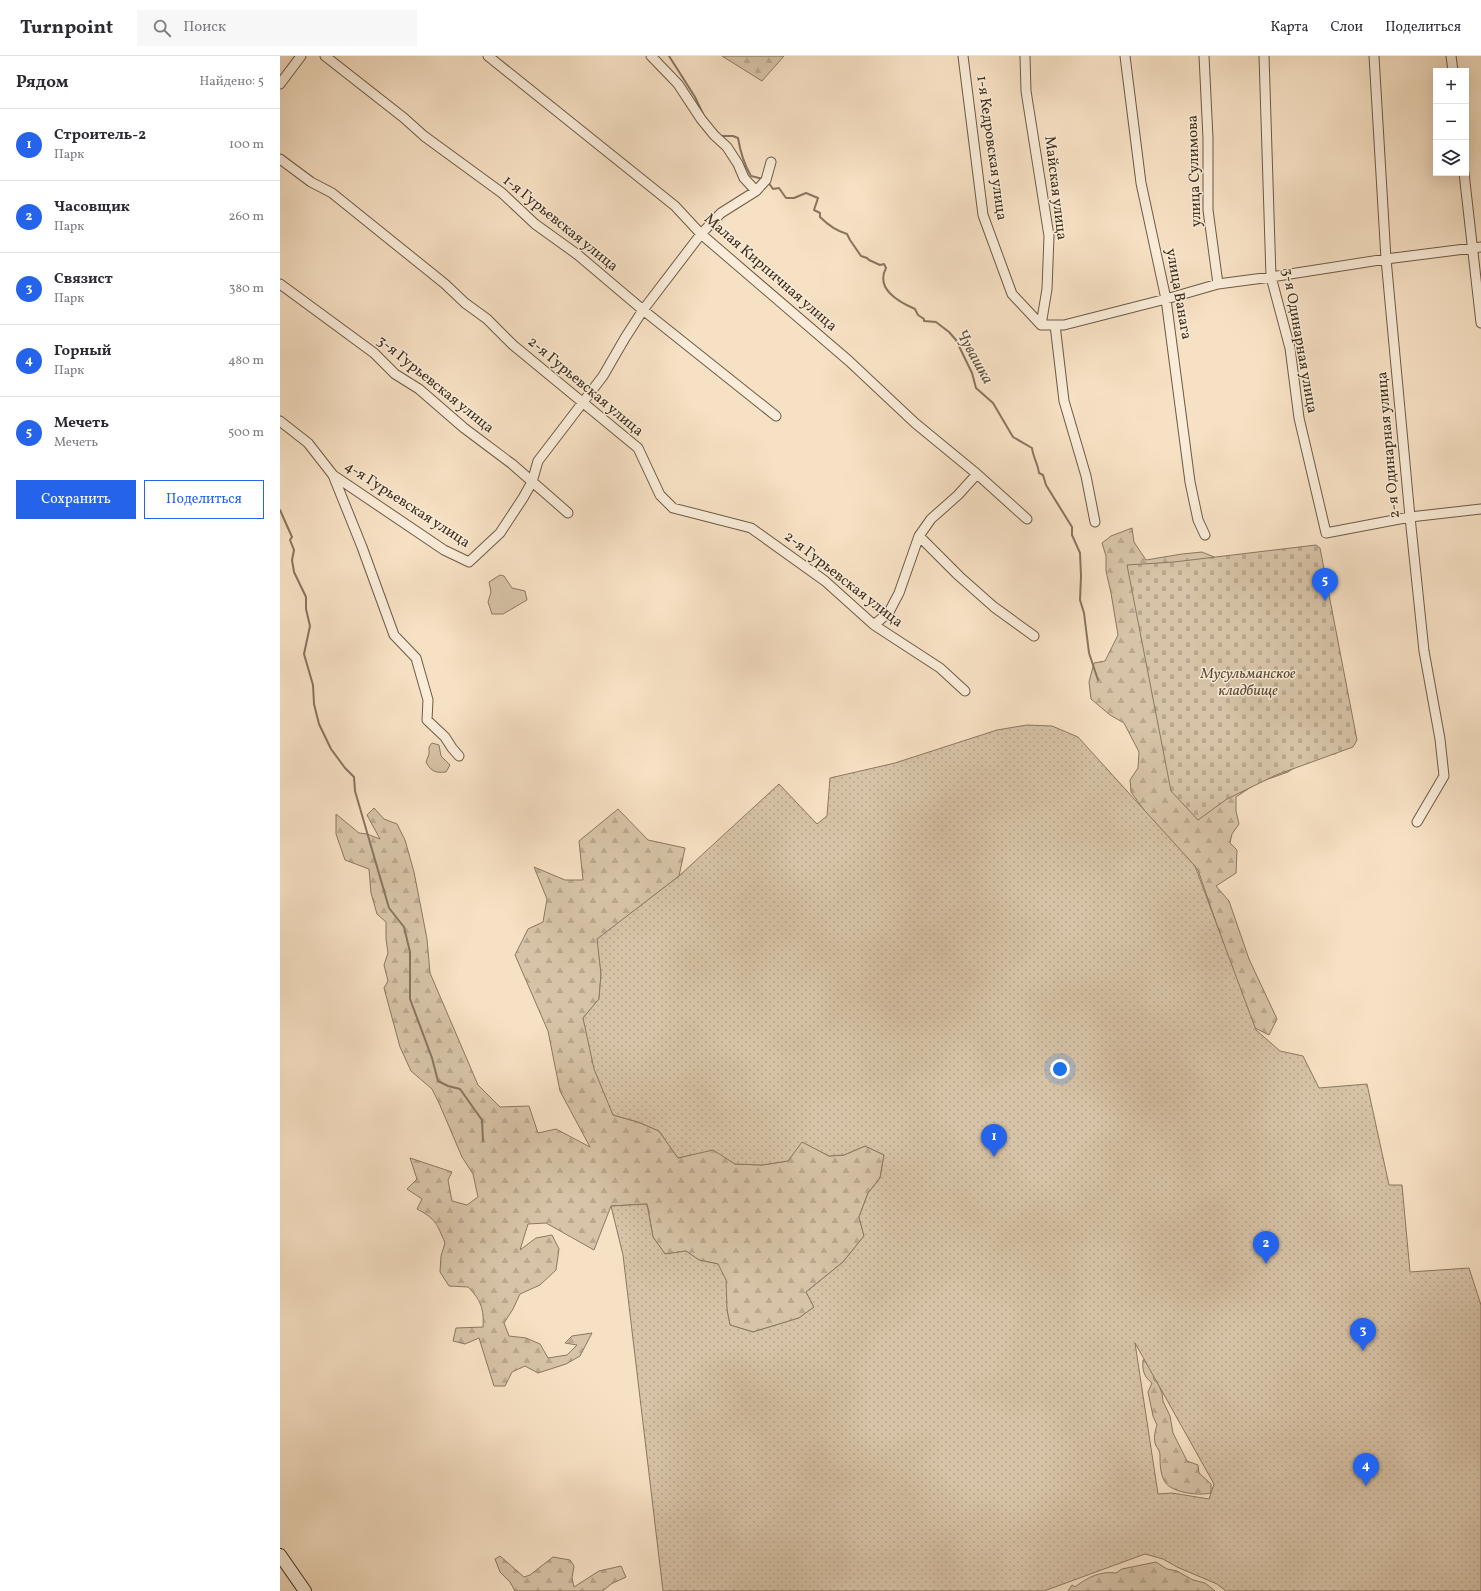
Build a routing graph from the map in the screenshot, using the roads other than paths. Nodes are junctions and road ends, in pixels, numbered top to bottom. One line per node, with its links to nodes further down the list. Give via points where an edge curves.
1 (301, 56): 13 (street)
2 (325, 56): 25 (street, 1-я Гурьевская улица, via 424,136 502,193 535,224 578,255)
3 (488, 56): 18 (street, Малая Кирпичная улица, via 675,206)
4 (651, 56): 17 (street, via 678,84 701,119 727,147 744,178)
5 (963, 56): 27 (street, 1-я Кедровская улица, via 983,215 1012,294)
6 (1025, 56): 27 (street, Майская улица, via 1026,91 1049,236 1047,289)
7 (1125, 56): 24 (street, улица Ванага, via 1141,183)
8 (1204, 56): 23 (street, улица Сулимова, via 1208,210)
9 (1264, 56): 21 (street, 3-я Одинарная улица)
10 (1374, 56): 20 (street, 2-я Одинарная улица)
11 (1451, 56): 12 (street)
12 (1453, 68)
13 (280, 84)
14 (280, 159): 29 (street, 2-я Гурьевская улица, via 311,182 332,193 364,218 487,319 512,345)
15 (771, 162): 17 (street, via 766,180)
16 (1464, 176): 19 (street)
17 (756, 191): 18 (street, via 721,213)
18 (702, 234): 25 (street); 32 (street, Малая Кирпичная улица, via 849,361 915,423)
19 (1476, 248): 20 (street); 26 (street)
20 (1386, 259): 21 (street); 37 (street, 2-я Одинарная улица)
21 (1272, 277): 23 (street); 37 (street, 3-я Одинарная улица, via 1290,348 1299,418 1326,533)
22 (280, 284): 34 (street, 3-я Гурьевская улица, via 374,353 395,374 419,389)
23 (1218, 284): 24 (street)
24 (1166, 299): 28 (street, via 1064,325); 40 (street, улица Ванага, via 1190,482 1198,520)
25 (643, 310): 29 (street, via 603,376); 30 (street, 1-я Гурьевская улица)
26 (1481, 323)
27 (1041, 325): 28 (street)
28 (1055, 325): 39 (street, via 1064,401 1086,476)
29 (582, 402): 34 (street, via 538,461); 42 (street, 2-я Гурьевская улица, via 638,448 660,495 673,508 751,528 825,581)
30 (776, 416)
31 (280, 421): 33 (street, 4-я Гурьевская улица, via 308,443)
32 (977, 474): 38 (street, Малая Кирпичная улица); 41 (street, via 931,519)
33 (333, 476): 34 (street, 4-я Гурьевская улица, via 444,550 469,562 500,533); 45 (street, via 394,635 416,658 428,700 427,720 445,737)
34 (532, 482): 36 (street, 3-я Гурьевская улица)
35 (1481, 509): 37 (street)
36 (568, 513)
37 (1410, 517): 46 (street, 2-я Одинарная улица, via 1424,651 1444,776)
38 (1027, 519)
39 (1096, 522)
40 (1205, 535)
41 (919, 536): 42 (street, via 899,593 889,612); 43 (street, via 965,582)
42 (874, 625): 44 (street, 2-я Гурьевская улица, via 940,668)
43 (1034, 636)
44 (965, 691)
45 (459, 756)
46 (1417, 822)
47 (280, 1555): 48 (main road)
48 (305, 1591)

